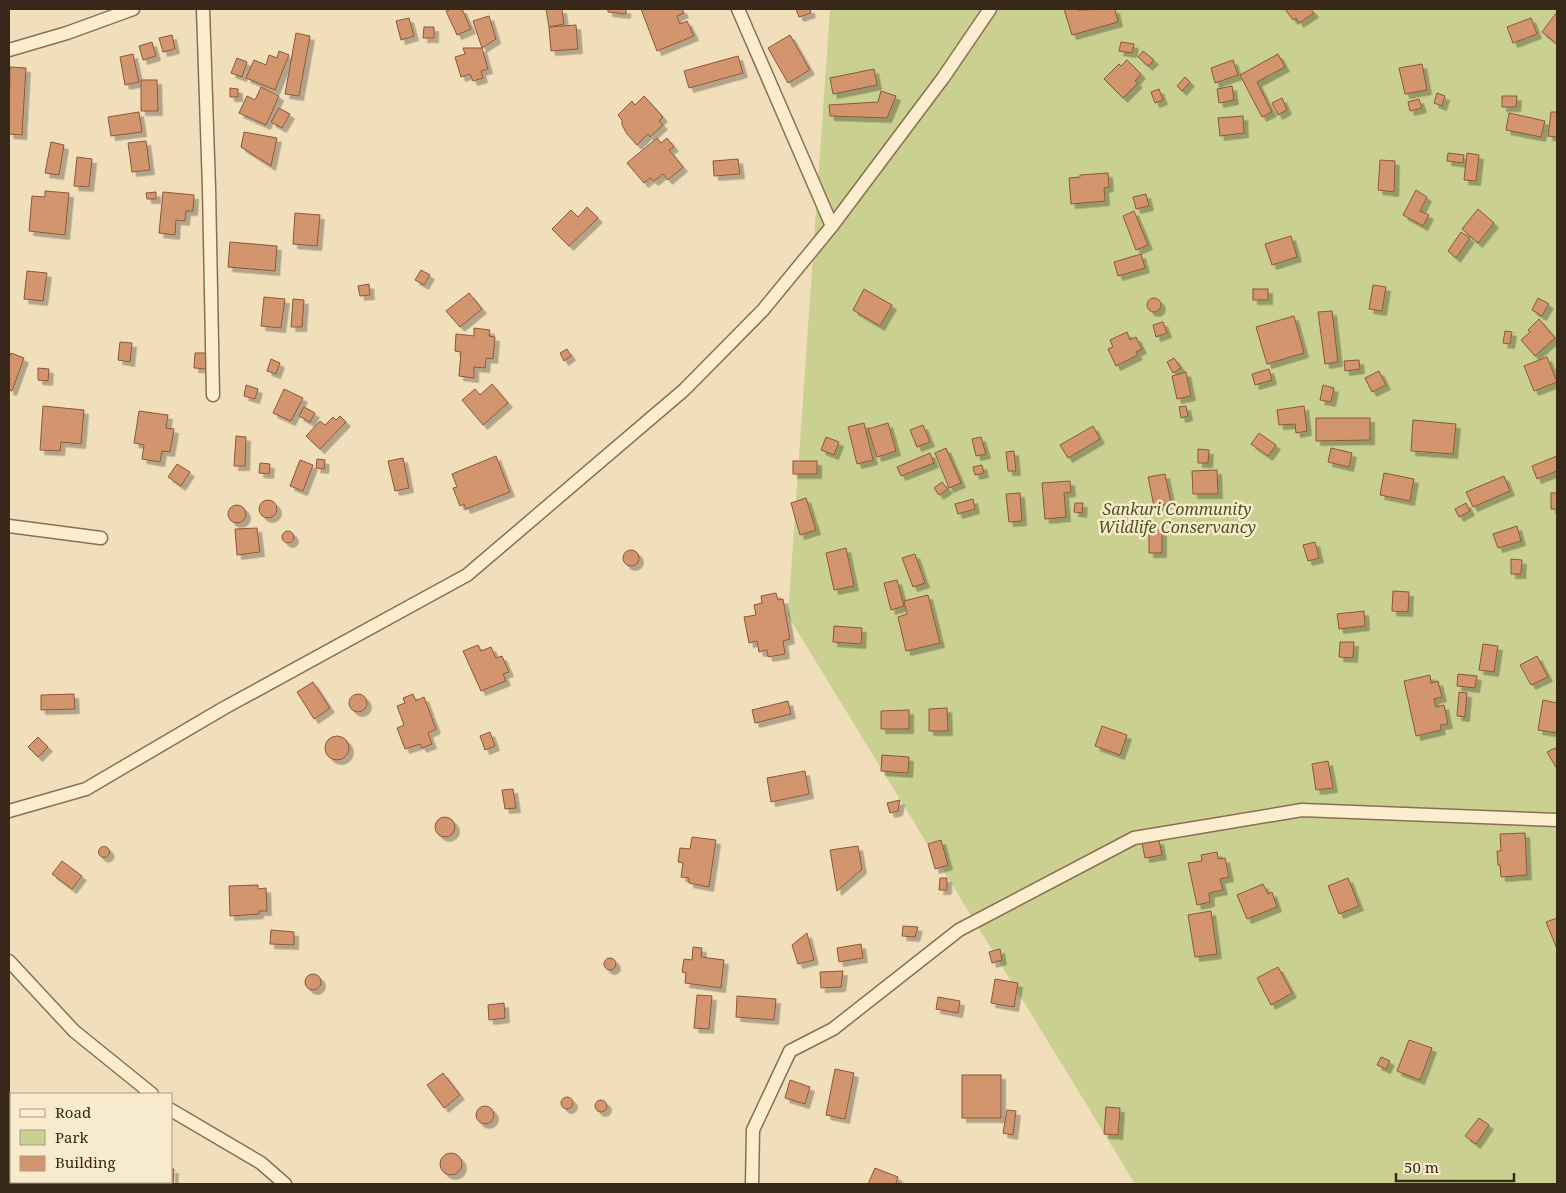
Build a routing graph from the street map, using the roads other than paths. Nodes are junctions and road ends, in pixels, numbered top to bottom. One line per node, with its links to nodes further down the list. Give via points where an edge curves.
1 (133, 9): 5 (street)
2 (203, 9): 7 (street)
3 (738, 9): 6 (street)
4 (990, 9): 6 (street)
5 (9, 50)
6 (832, 226): 10 (street, via 763,310 684,390 468,575 224,708 86,789)
7 (213, 395)
8 (9, 526): 9 (street)
9 (101, 538)
10 (9, 811)
11 (1557, 820): 16 (street, via 1302,810 1134,838 959,930 834,1029 790,1051 753,1130)
12 (9, 961): 13 (street, via 74,1031)
13 (151, 1093)
14 (172, 1111): 15 (street, via 260,1163)
15 (285, 1184)
16 (752, 1184)

